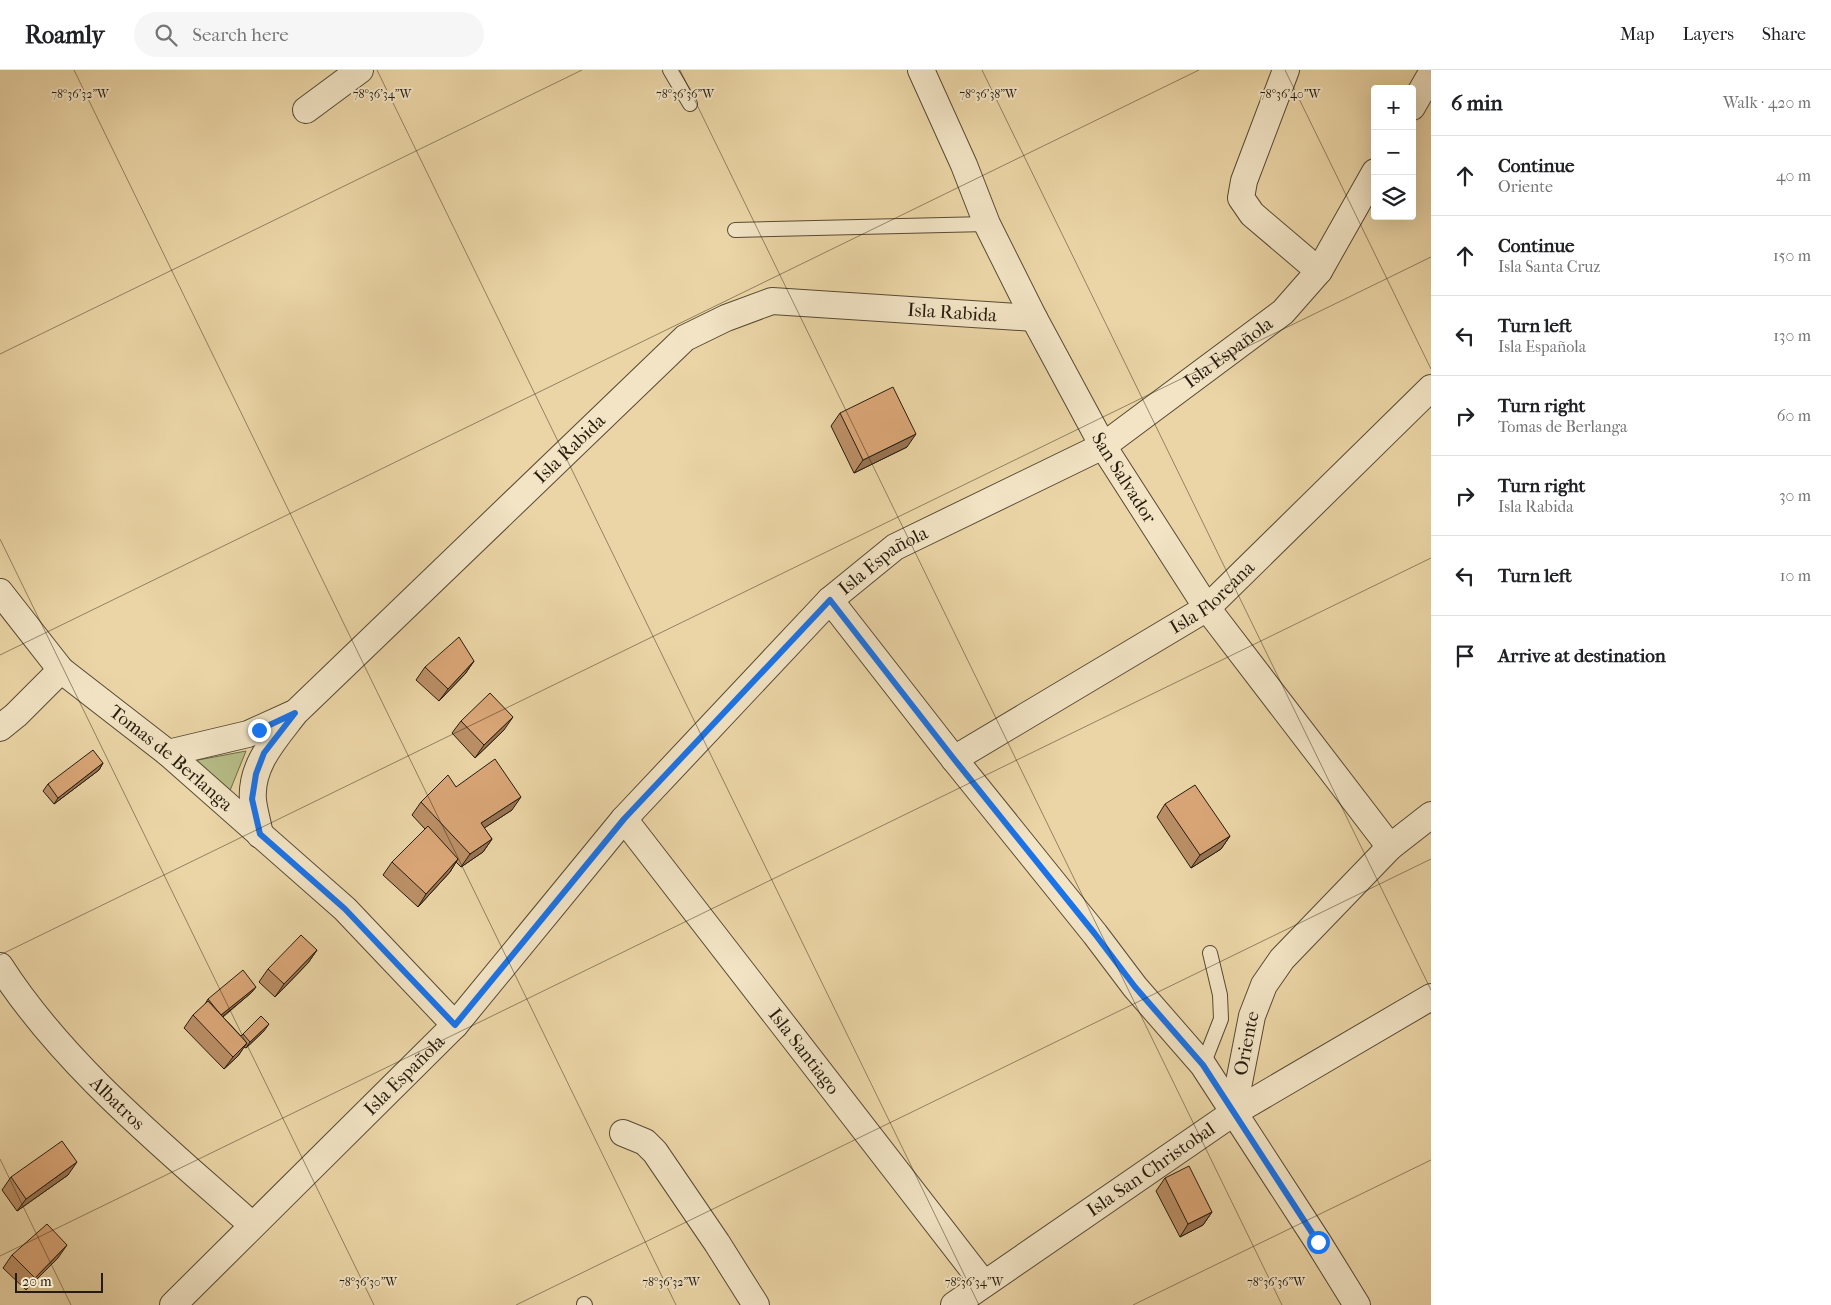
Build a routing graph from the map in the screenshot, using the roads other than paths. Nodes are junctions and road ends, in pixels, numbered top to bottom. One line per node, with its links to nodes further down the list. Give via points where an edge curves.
1 (360, 70): 8 (street)
2 (670, 70): 7 (lane)
3 (921, 70): 10 (street, San Salvador)
4 (1286, 70): 12 (street, via 1244,181 1241,198 1252,214)
5 (1431, 74): 6 (street)
6 (1416, 100)
7 (690, 104)
8 (306, 110)
9 (1373, 175): 12 (street, Isla Española)
10 (987, 224): 11 (lane); 13 (street, San Salvador)
11 (735, 230)
12 (1318, 271): 15 (street, Isla Española, via 1283,312)
13 (1034, 318): 15 (street, San Salvador); 20 (street, Isla Rabida, via 772,300 686,338)
14 (1431, 388): 18 (street, Isla Floreana)
15 (1103, 446): 17 (street, Isla Española, via 896,547); 18 (street, San Salvador)
16 (0, 592): 19 (street, Tomas de Berlanga)
17 (830, 600): 23 (street); 25 (street, Isla Española)
18 (1207, 608): 23 (street, Isla Floreana); 27 (street, San Salvador)
19 (61, 670): 21 (street); 22 (street, Tomas de Berlanga)
20 (295, 713): 22 (street, via 248,734); 26 (street, Isla Rabida, via 264,753 256,774 252,799)
21 (0, 728)
22 (168, 753): 26 (street, Tomas de Berlanga)
23 (954, 759): 32 (street, via 1135,987)
24 (1431, 815): 27 (street, Oriente)
25 (624, 819): 31 (street, Isla Española); 36 (street, Isla Santiago)
26 (260, 834): 31 (street, Tomas de Berlanga, via 345,909)
27 (1390, 847): 33 (street, Oriente, via 1282,958 1264,985 1252,1016)
28 (1210, 953): 32 (lane, via 1220,995 1221,1019)
29 (0, 966): 35 (street, Albatros, via 62,1046 111,1098)
30 (1431, 997): 33 (street, Isla San Christobal)
31 (455, 1025): 35 (street, Isla Española)
32 (1203, 1065): 33 (street)
33 (1233, 1113): 36 (street, Isla San Christobal); 40 (street)
34 (623, 1133): 38 (street, via 645,1142 655,1152)
35 (252, 1225): 37 (street, Isla Española)
36 (984, 1284): 39 (street, Isla San Christobal)
37 (173, 1305)
38 (756, 1305)
39 (954, 1305)
40 (1357, 1305)

